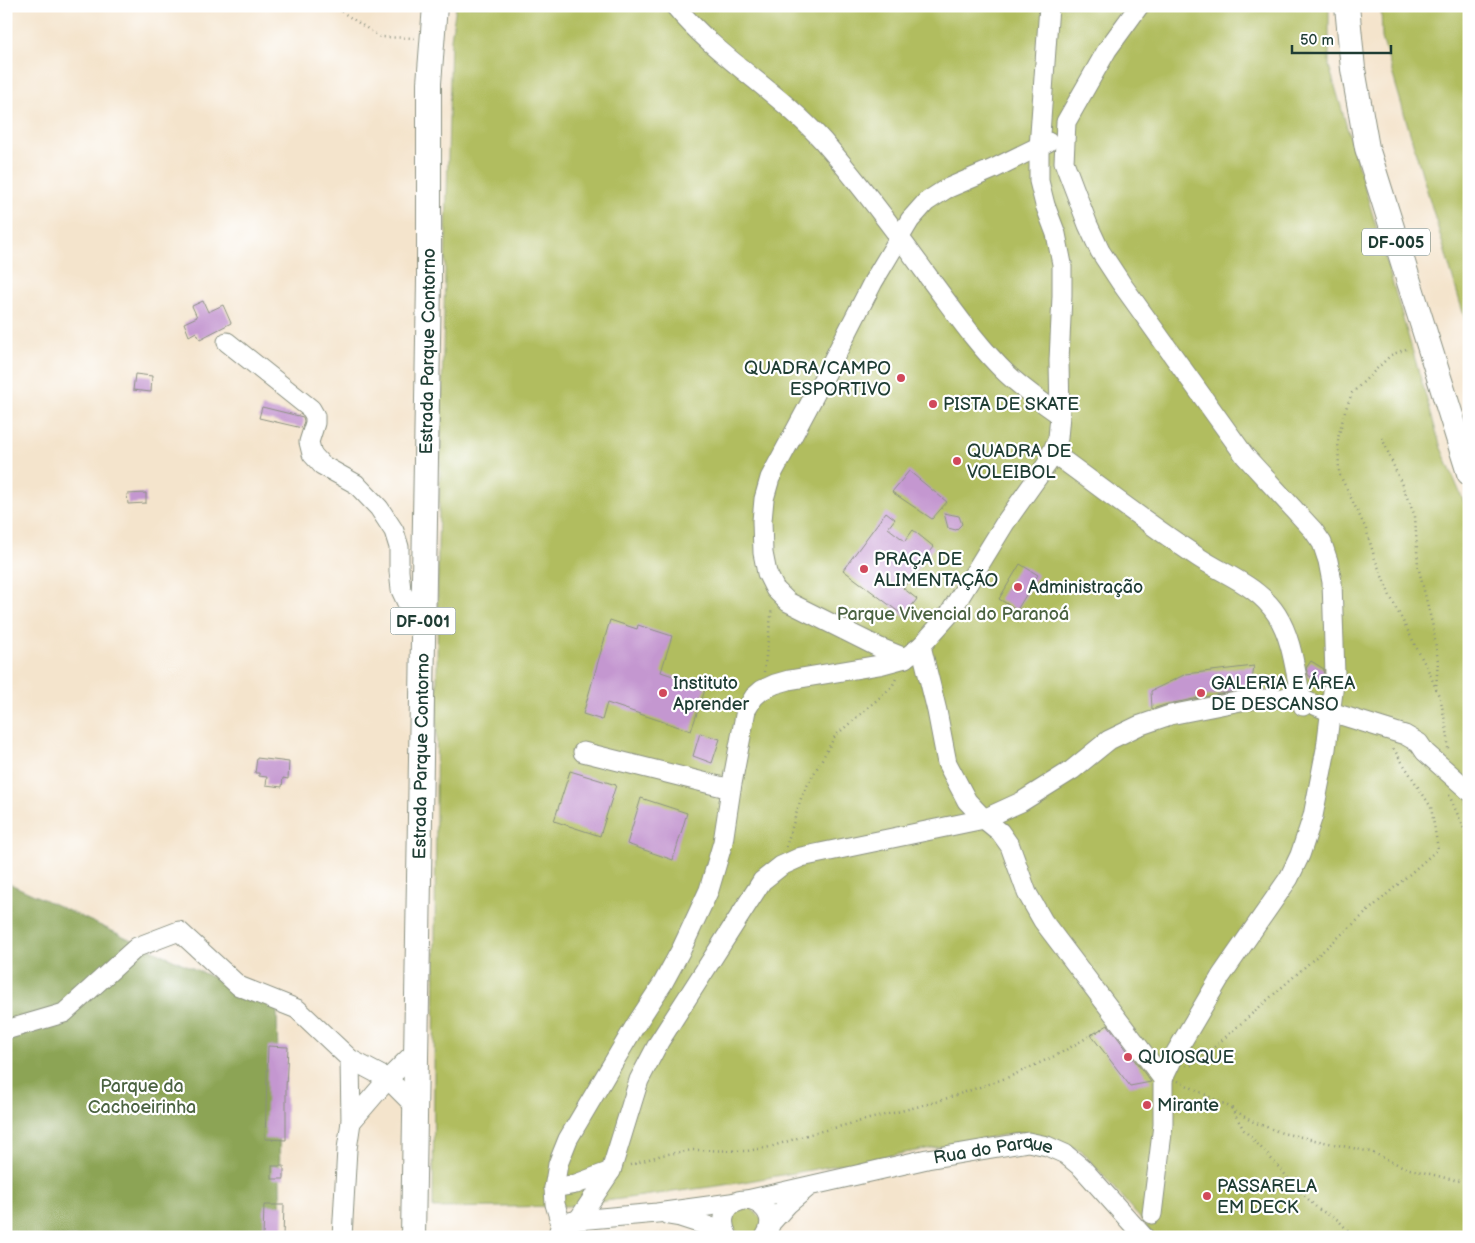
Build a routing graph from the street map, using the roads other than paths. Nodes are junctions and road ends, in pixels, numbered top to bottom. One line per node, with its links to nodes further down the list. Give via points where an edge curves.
1 (435, 6): 14 (main road, Estrada Parque Contorno / DF-001, via 429,83)
2 (675, 6): 9 (street, via 695,29 784,102 822,140)
3 (1048, 6): 7 (street)
4 (1139, 6): 6 (street, via 1107,50)
5 (1347, 6): 13 (main road, DF-005, via 1353,69 1367,148)
6 (1066, 122): 7 (street); 8 (street)
7 (1044, 144): 8 (street); 9 (street, via 946,189 926,202); 11 (street, via 1039,180 1062,264)
8 (1064, 162): 18 (street, via 1100,251 1121,283 1245,456 1322,544 1329,568 1334,612 1335,675)
9 (900, 237): 11 (street, via 981,346 1029,393); 16 (street, via 770,478 762,521 767,573 775,589 788,602)
10 (227, 342): 14 (street, via 311,409 315,416 309,442 312,454 322,465 356,484 379,508 394,531 399,547 399,571 407,603)
11 (1060, 415): 12 (street, via 1058,438)
12 (1050, 458): 15 (street, via 1005,523 948,616); 17 (street, via 1193,569 1253,606 1269,623 1288,662)
13 (1469, 473)
14 (423, 614): 25 (main road, Estrada Parque Contorno / DF-001)
15 (920, 646): 16 (street); 23 (street, via 947,763 967,801)
16 (904, 658): 21 (street, via 789,680 762,690 746,710)
17 (1295, 700): 18 (street); 23 (street, via 1246,700 1138,726 1110,740 1072,770 1021,802)
18 (1330, 716): 20 (street); 20 (street, via 1405,735 1419,742); 27 (street, via 1313,816 1300,855 1289,878 1221,976)
19 (583, 752): 21 (street)
20 (1425, 752): 22 (street)
21 (731, 788): 33 (street, via 723,842 709,890 663,983 568,1139 558,1164)
22 (1469, 791)
23 (984, 818): 27 (street, via 1010,846 1026,893 1042,920 1119,1019); 31 (street, via 801,856 762,881 659,1042 639,1080)
24 (6, 1030): 26 (street, via 64,1013 137,947 179,930 239,986 297,1009)
25 (415, 1052): 28 (street); 29 (main road, Estrada Parque Contorno / DF-001)
26 (350, 1059): 28 (street); 30 (street)
27 (1167, 1072): 36 (street)
28 (388, 1079): 29 (street); 30 (street)
29 (414, 1105): 41 (main road, Estrada Parque Contorno / DF-001)
30 (351, 1122): 40 (street)
31 (611, 1171): 33 (street); 37 (street)
32 (810, 1185): 34 (street, Rua do Parque); 38 (street, Rua do Parque, via 788,1204); 42 (street, Rua do Parque, via 927,1159 1028,1142 1065,1154 1082,1168)
33 (554, 1188): 37 (street, via 555,1204)
34 (742, 1201): 35 (street, Rua do Parque); 38 (street, via 761,1204 769,1217); 39 (street, via 727,1211 724,1226)
35 (657, 1213): 37 (street); 39 (street)
36 (1152, 1214)
37 (565, 1227)
38 (767, 1233)
39 (727, 1235)
40 (342, 1237)
41 (413, 1237)
42 (1144, 1237)

